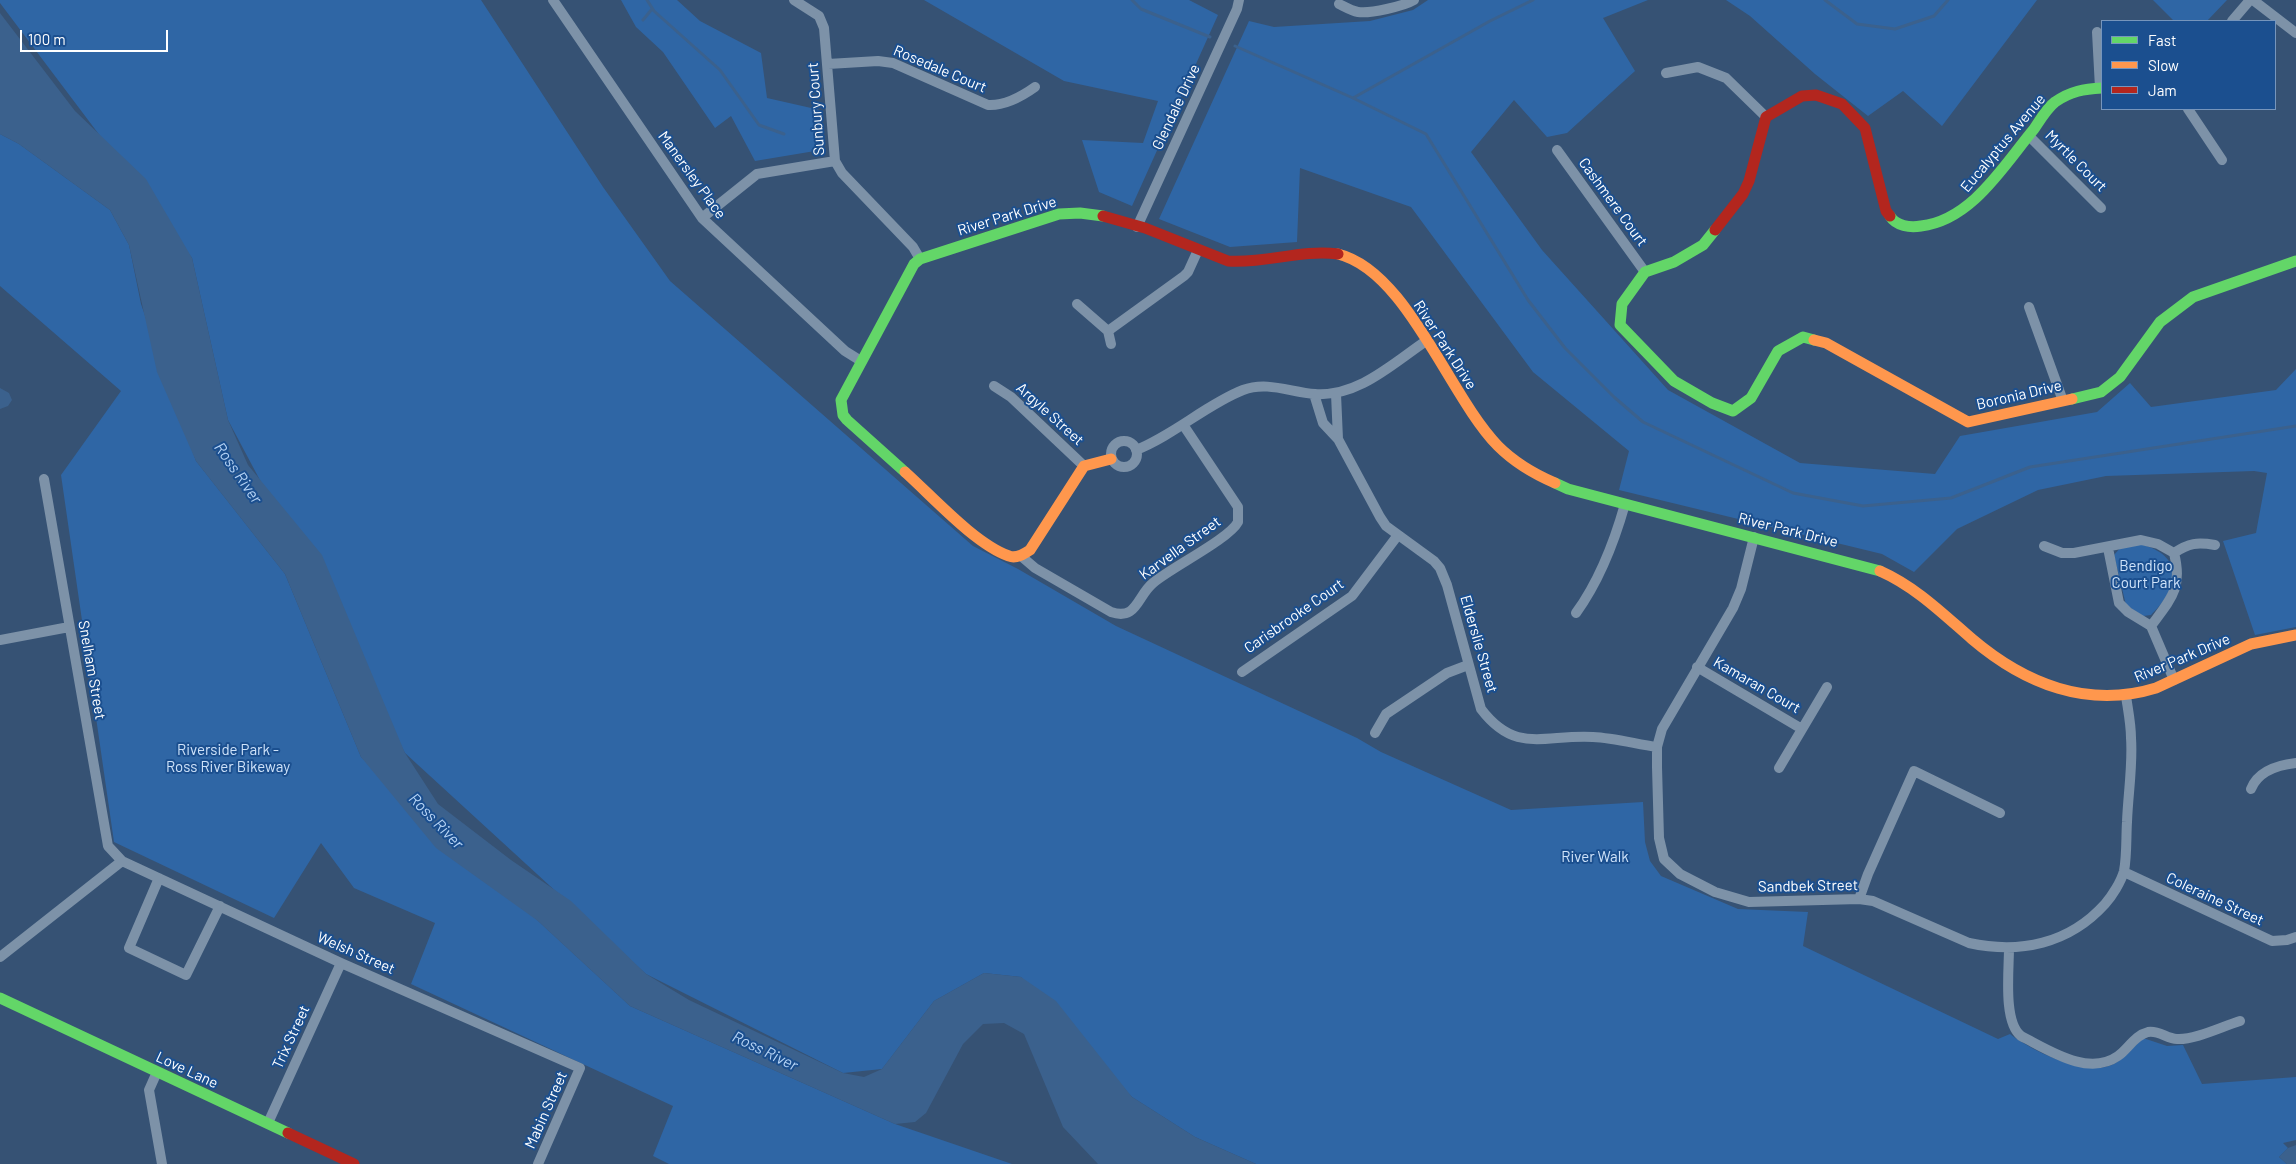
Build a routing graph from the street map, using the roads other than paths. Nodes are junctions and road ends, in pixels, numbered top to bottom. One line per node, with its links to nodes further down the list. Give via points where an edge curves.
1 (553, 0): 21 (street, Manersley Place)
2 (794, 0): 10 (street, Sunbury Court, via 822,20)
3 (1239, 0): 22 (street, Glendale Drive)
4 (1414, 0): 6 (street, via 1368,12 1358,12)
5 (2252, 0): 7 (street); 9 (street)
6 (1339, 4)
7 (2233, 20)
8 (2097, 32): 13 (street)
9 (2296, 33)
10 (828, 64): 12 (street, Rosedale Court, via 893,63 988,106 1018,98); 19 (street, Sunbury Court)
11 (1666, 73): 15 (street, via 1698,67 1726,78)
12 (1035, 87)
13 (2101, 88): 16 (street, Eucalyptus Avenue, via 2077,90 2054,103)
14 (2189, 110): 18 (street)
15 (1766, 117): 16 (street, Eucalyptus Avenue, via 1802,96 1816,95 1842,104 1865,128 1886,211 1893,221 1914,228 1933,223 1970,205); 26 (street, via 1750,181 1714,233 1703,245 1674,262)
16 (2029, 136): 20 (street, Myrtle Court)
17 (1557, 150): 26 (street, Cashmere Court)
18 (2222, 160)
19 (835, 161): 21 (street, via 757,174); 24 (street, Sunbury Court, via 842,173 913,247)
20 (2101, 208)
21 (702, 218): 32 (street, Manersley Place, via 845,351)
22 (1137, 227): 23 (street, River Park Drive); 24 (street, River Park Drive, via 1105,215 1059,214)
23 (1198, 250): 29 (street, via 1184,276); 30 (street, River Park Drive, via 1241,262 1316,252 1351,257 1380,277)
24 (920, 259): 32 (street, via 903,280)
25 (2296, 261): 36 (street, Boronia Drive, via 2193,297 2160,322 2120,377 2101,392)
26 (1645, 272): 36 (street, Boronia Drive, via 1622,304 1620,325 1674,381 1712,404 1733,411 1751,398 1778,350 1803,337 1826,343 1968,422)
27 (1077, 304): 29 (street)
28 (2030, 307): 36 (street)
29 (1108, 331): 31 (street)
30 (1426, 341): 35 (street, via 1365,383); 43 (street, River Park Drive, via 1475,418 1508,455 1550,481)
31 (1111, 344)
32 (861, 361): 50 (street, via 841,400 847,420 980,538 1010,557)
33 (994, 386): 41 (street, Argyle Street)
34 (1314, 394): 35 (street); 37 (street, via 1265,386 1244,390); 38 (street, Elderslie Street, via 1323,424)
35 (1336, 394): 38 (street, Elderslie Street)
36 (2063, 401)
37 (1184, 426): 39 (street); 50 (street, Karvella Street, via 1238,507 1238,522 1226,534 1152,583 1131,612 1125,615 1111,612)
38 (1338, 439): 44 (street, Elderslie Street, via 1380,517)
39 (1136, 450): 40 (street, via 1129,442 1118,442 1112,448); 40 (street, via 1137,458 1130,466 1119,466)
40 (1111, 458): 41 (street)
41 (1084, 466): 50 (street, via 1075,475 1034,545)
42 (44, 479): 53 (street, Snelham Street)
43 (1625, 504): 45 (street, River Park Drive); 51 (street, via 1612,548)
44 (1398, 535): 56 (street, Elderslie Street, via 1440,568); 58 (street, Carisbrooke Court, via 1352,596)
45 (1754, 537): 57 (street, Sandbek Street, via 1737,600); 61 (street, River Park Drive, via 1882,571 1929,600 1990,654 2038,681 2067,692)
46 (2215, 545): 49 (street, via 2196,542)
47 (2044, 546): 48 (street, via 2062,554)
48 (2108, 548): 49 (street, via 2141,540 2158,544); 52 (street, via 2119,603)
49 (2174, 553): 52 (street, via 2178,567 2176,590)
50 (1020, 556)
51 (1576, 613)
52 (2151, 626): 59 (street)
53 (69, 627): 55 (street); 69 (street, Snelham Street, via 108,846)
54 (2296, 636): 59 (street, River Park Drive, via 2251,644)
55 (0, 640)
56 (1468, 666): 63 (street, via 1447,673 1386,714); 64 (street, Elderslie Street, via 1481,709 1492,723 1513,736 1534,739 1605,738)
57 (1697, 667): 62 (street, Kamaran Court); 64 (street, Sandbek Street, via 1668,716)
58 (1242, 672)
59 (2174, 680): 61 (street, River Park Drive)
60 (1827, 687): 62 (street, Kamaran Court)
61 (2126, 696): 70 (street, Sandbek Street, via 2131,738)
62 (1802, 729): 66 (street, Kamaran Court)
63 (1375, 733)
64 (1657, 747): 72 (street, Sandbek Street, via 1660,849 1664,859 1680,874 1716,892 1749,902)
65 (2296, 763): 67 (street, via 2262,774)
66 (1779, 768)
67 (2251, 789)
68 (2000, 813): 72 (street, via 1914,771)
69 (122, 861): 71 (street, Welsh Street); 76 (street)
70 (2124, 872): 74 (street, Coleraine Street, via 2267,939); 75 (street, Sandbek Street, via 2109,899 2090,919 2056,940)
71 (159, 878): 73 (street, Welsh Street); 73 (street, via 129,948 186,974)
72 (1859, 900): 75 (street, Sandbek Street, via 1885,905 1970,943)
73 (220, 906): 77 (street, Welsh Street)
74 (2296, 937)
75 (2009, 948): 79 (street, via 2010,1016 2015,1031 2073,1060 2104,1063 2117,1057 2141,1034 2148,1032 2178,1039)
76 (0, 957)
77 (341, 963): 80 (street, Welsh Street); 82 (street, Trix Street)
78 (3, 1001): 81 (street, Love Lane)
79 (2240, 1021)
80 (580, 1068): 85 (street, Mabin Street)
81 (157, 1072): 82 (street, Love Lane); 83 (street, via 149,1090)
82 (268, 1123): 84 (street, Love Lane)
83 (162, 1164)
84 (354, 1164)
85 (538, 1164)

